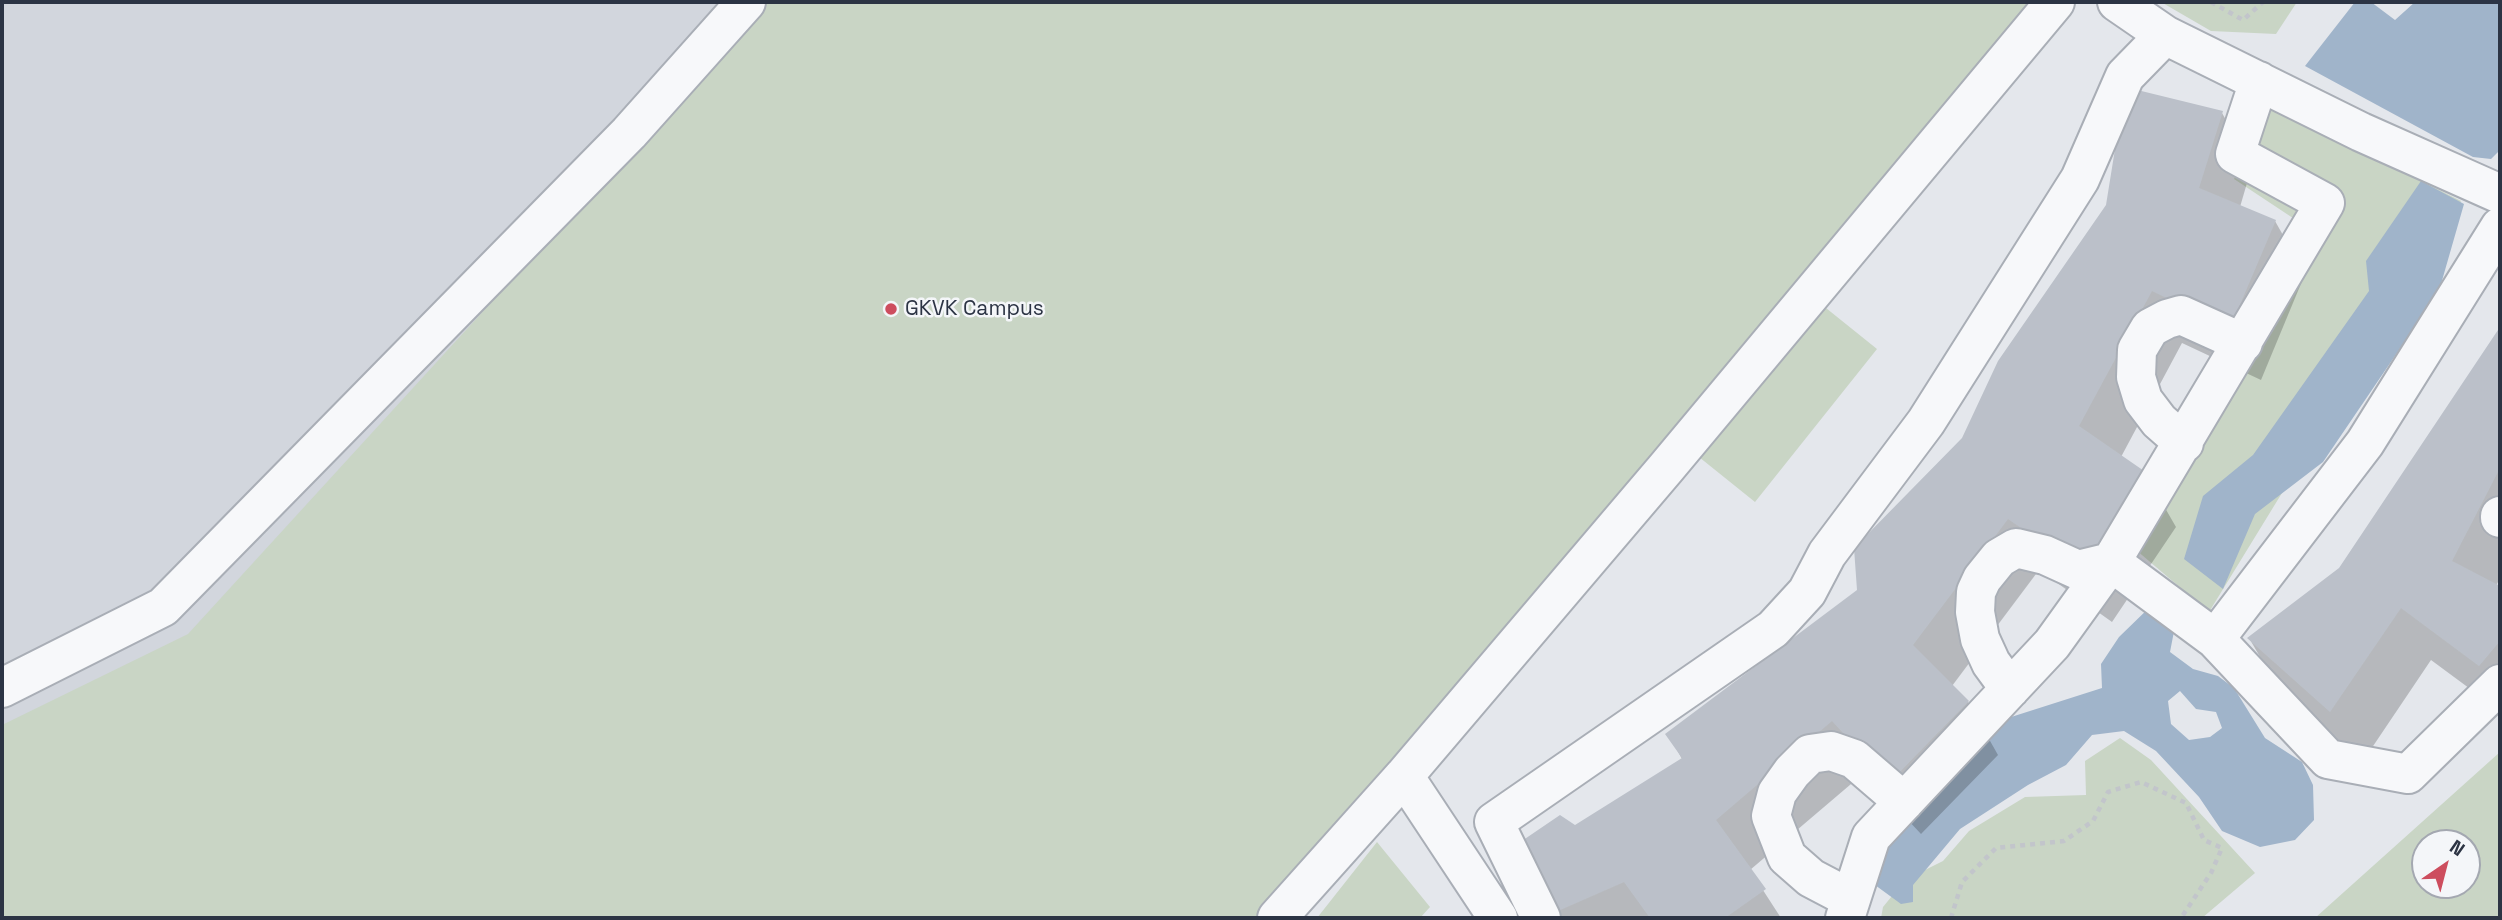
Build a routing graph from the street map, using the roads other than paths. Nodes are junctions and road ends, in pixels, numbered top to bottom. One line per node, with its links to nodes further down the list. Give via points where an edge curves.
1 (746, 2): 13 (street, via 629,133 163,607)
2 (2055, 2): 15 (street)
3 (2117, 2): 4 (street)
4 (2165, 35): 5 (street); 20 (street, via 2125,76 2080,179 1926,422 1827,554 1807,592 1773,629 1494,822)
5 (2259, 80): 6 (street); 8 (street, via 2235,154 2325,203)
6 (2500, 194)
7 (2500, 227): 11 (street, via 2365,443)
8 (2243, 343): 9 (street); 9 (street, via 2181,315 2150,328 2137,350 2136,377 2143,400)
9 (2184, 443): 10 (street)
10 (2111, 562): 11 (street); 14 (street, via 2052,644); 14 (street, via 2078,570 2015,548 1999,558 1982,579 1975,612 1980,639)
11 (2215, 639): 12 (street, via 2328,759 2408,774)
12 (2500, 684)
13 (2, 688)
14 (2010, 689): 16 (street)
15 (1404, 776): 18 (street); 19 (street)
16 (1904, 802): 17 (street, via 1871,837); 17 (street, via 1854,759 1831,751 1810,754 1777,793 1771,816 1787,857)
17 (1848, 909)
18 (1277, 918)
19 (1498, 918)
20 (1541, 918)

